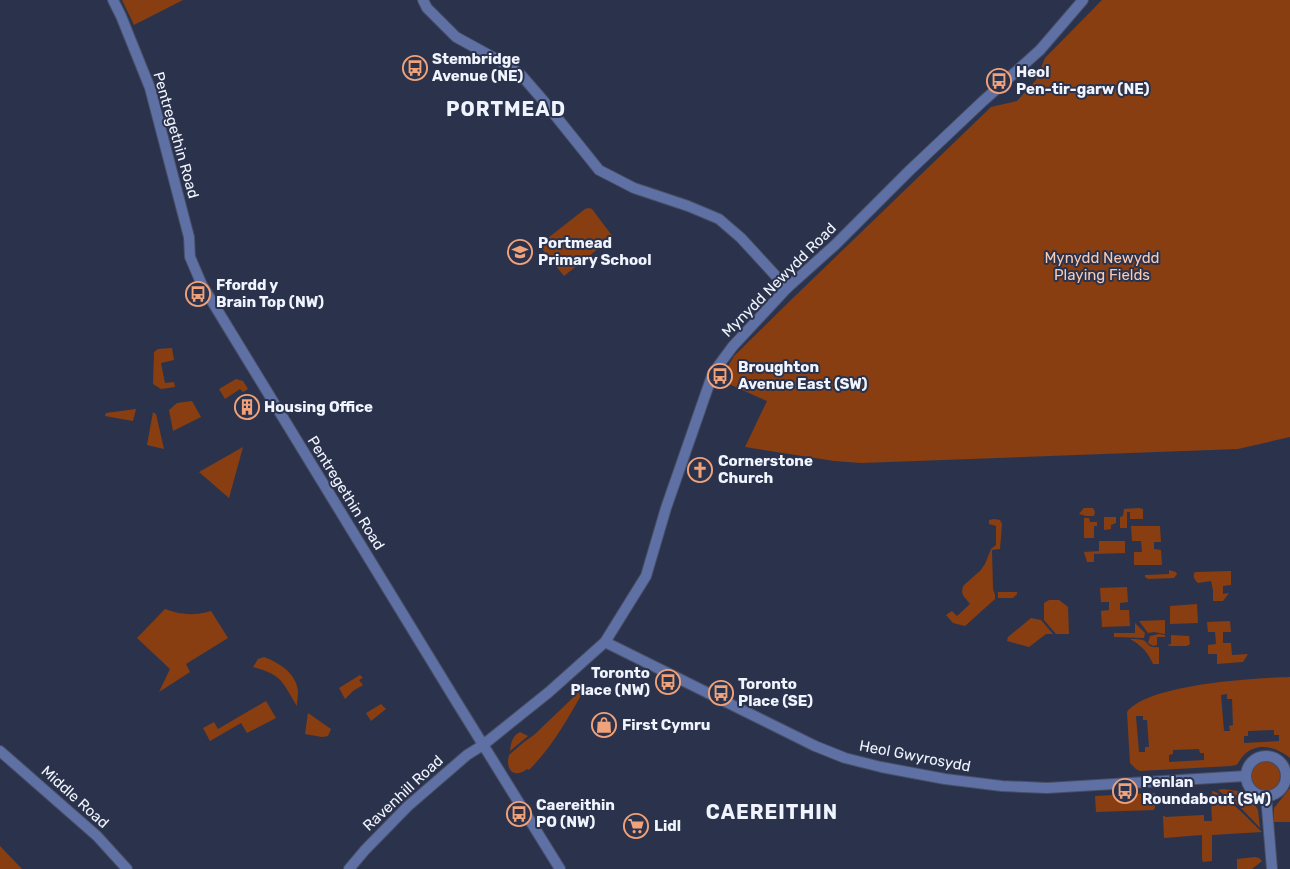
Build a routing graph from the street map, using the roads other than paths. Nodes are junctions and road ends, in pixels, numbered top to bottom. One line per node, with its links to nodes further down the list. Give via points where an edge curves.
1 (113, 0): 6 (street, Pentregethin Road, via 150,88 189,237 190,257 202,285)
2 (423, 0): 4 (street, via 456,36 522,76 599,170 634,188 719,219)
3 (1083, 0): 4 (street, Mynydd Newydd Road, via 1040,50)
4 (787, 288): 5 (street, Mynydd Newydd Road, via 713,372 646,576)
5 (605, 642): 6 (street, Mynydd Newydd Road); 9 (street, Heol Gwyrosydd, via 815,746 881,767 945,779 1047,788)
6 (483, 745): 12 (street, Ravenhill Road, via 408,806); 13 (street, Pentregethin Road)
7 (0, 751): 11 (street, Middle Road, via 97,836)
8 (1288, 775): 9 (street, via 1275,759 1263,757 1252,762); 10 (street, via 1282,788)
9 (1246, 776): 10 (street, via 1250,789)
10 (1266, 796): 14 (street)
11 (127, 869)
12 (349, 869)
13 (560, 869)
14 (1272, 869)

